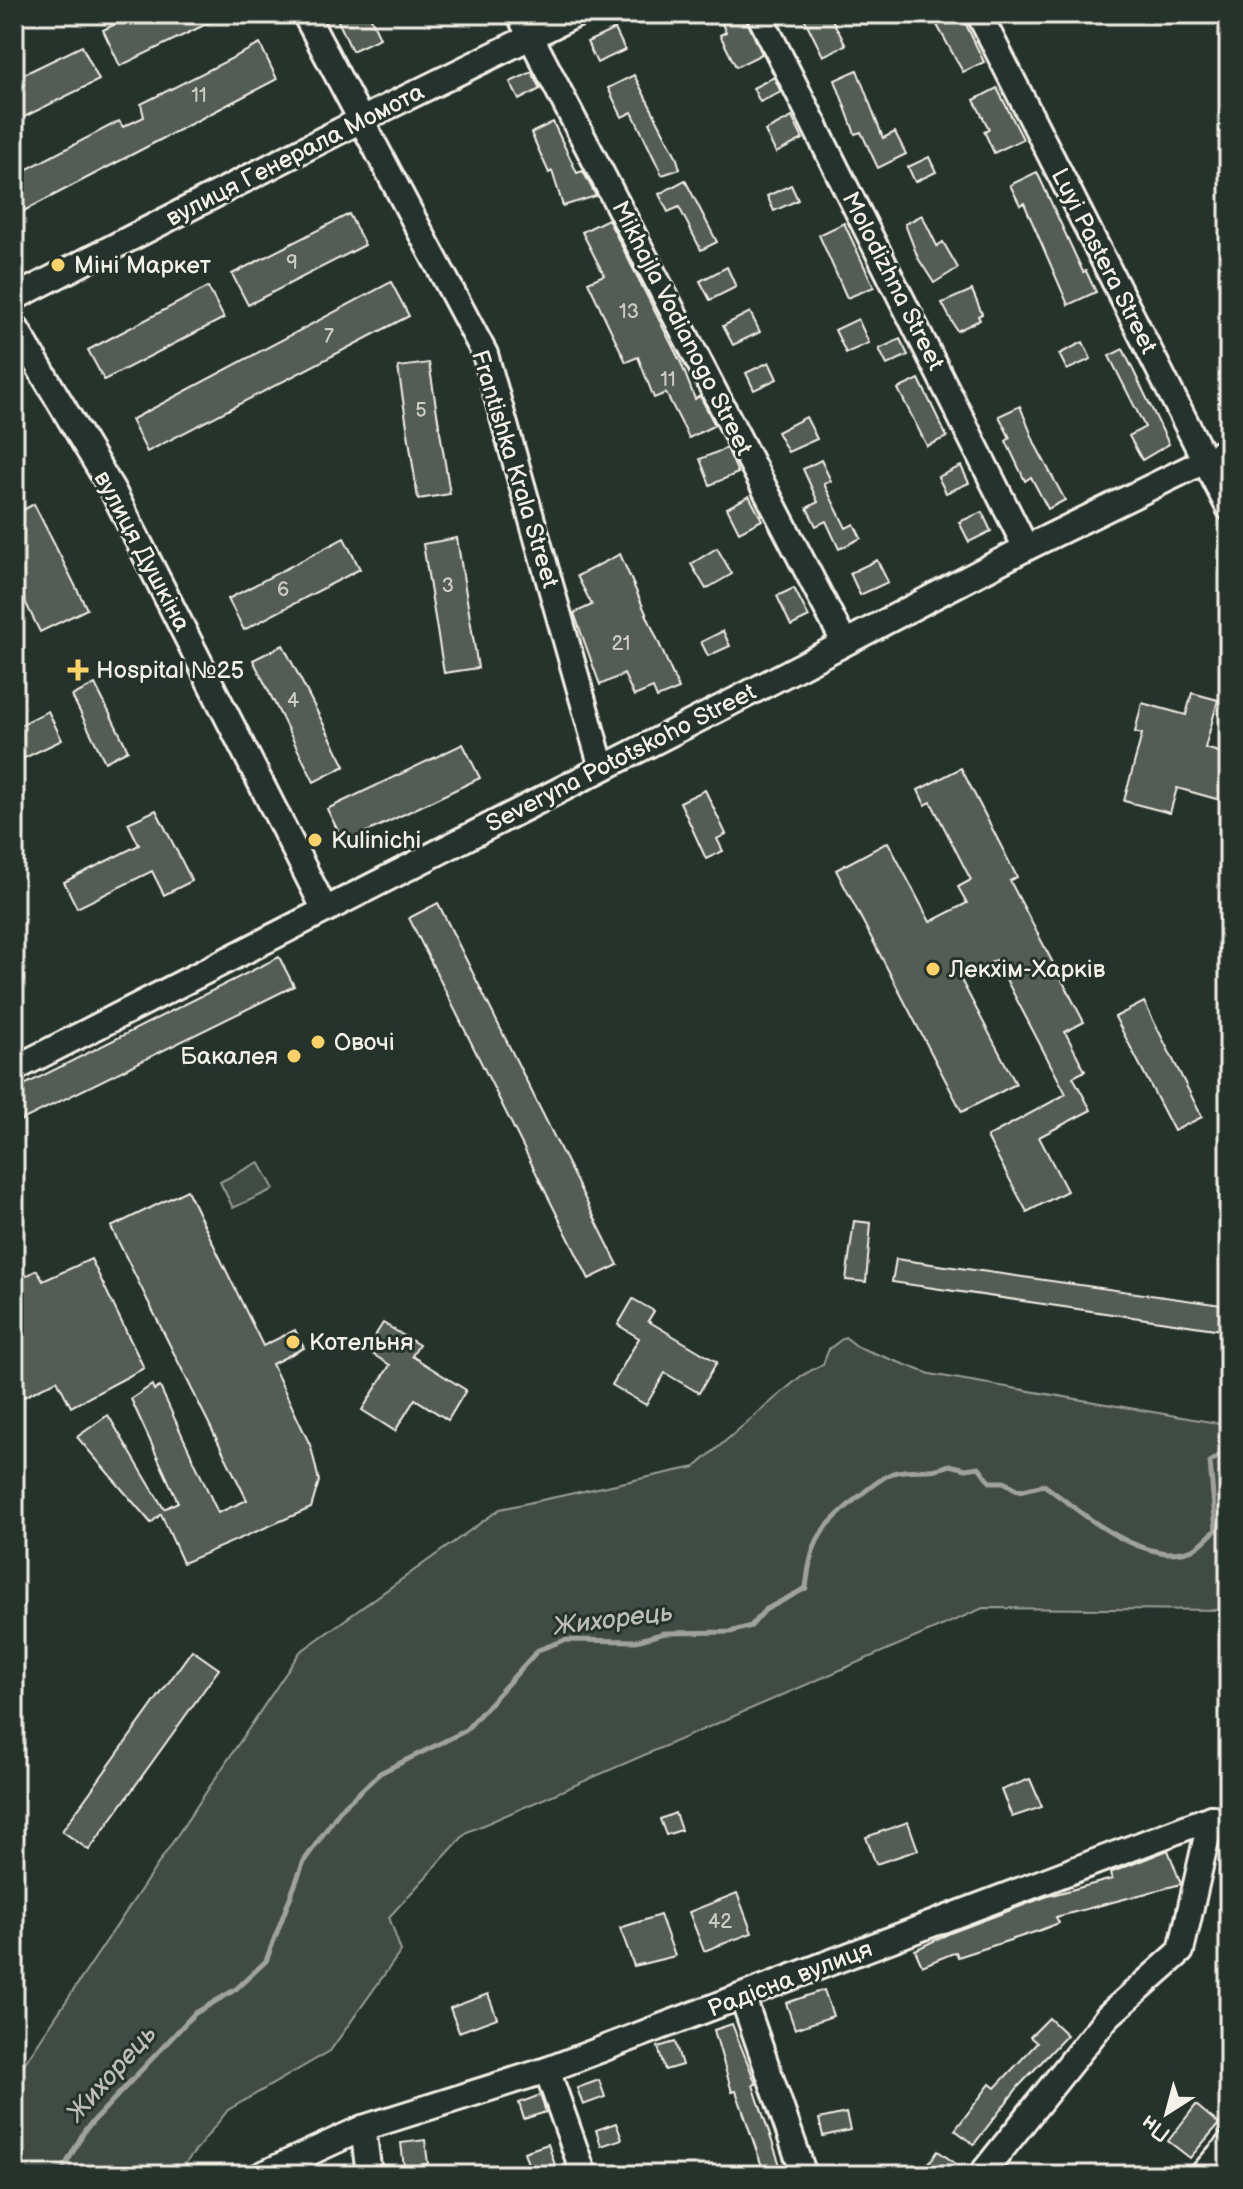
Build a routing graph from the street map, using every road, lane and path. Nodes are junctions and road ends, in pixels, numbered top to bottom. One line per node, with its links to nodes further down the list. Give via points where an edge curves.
1 (305, 14): 7 (street, Frantishka Krala Street)
2 (519, 14): 6 (street, Mikhajla Vodianogo Street)
3 (577, 14): 6 (street, вулиця Генерала Момота)
4 (759, 14): 13 (street, Molodizhna Street)
5 (979, 14): 11 (street, Luyi Pastera Street)
6 (531, 37): 7 (street, вулиця Генерала Момота); 14 (street, Mikhajla Vodianogo Street)
7 (359, 121): 8 (street, вулиця Генерала Момота); 15 (street, Frantishka Krala Street, via 485,354)
8 (14, 298)
9 (14, 325): 16 (street, вулиця Душкіна, via 113,491)
10 (1229, 449): 11 (street, Severyna Pototskoho Street)
11 (1205, 461): 12 (street, Luyi Pastera Street); 13 (street, Severyna Pototskoho Street)
12 (1229, 508)
13 (1026, 548): 14 (street, Severyna Pototskoho Street)
14 (844, 642): 15 (street, Severyna Pototskoho Street)
15 (602, 768): 16 (street, Severyna Pototskoho Street)
16 (325, 910): 17 (street, Severyna Pototskoho Street)
17 (14, 1069)
18 (743, 1998): 19 (street, Радісна вулиця); 25 (street); 26 (street, Радісна вулиця, via 1211,1818 1181,1951 1108,2016)
19 (547, 2070): 20 (street, Радісна вулиця); 24 (street)
20 (363, 2128): 22 (street, Радісна вулиця); 23 (street)
21 (1229, 2144): 27 (street)
22 (261, 2175)
23 (369, 2175)
24 (584, 2175)
25 (804, 2175)
26 (981, 2175)
27 (1202, 2175)

